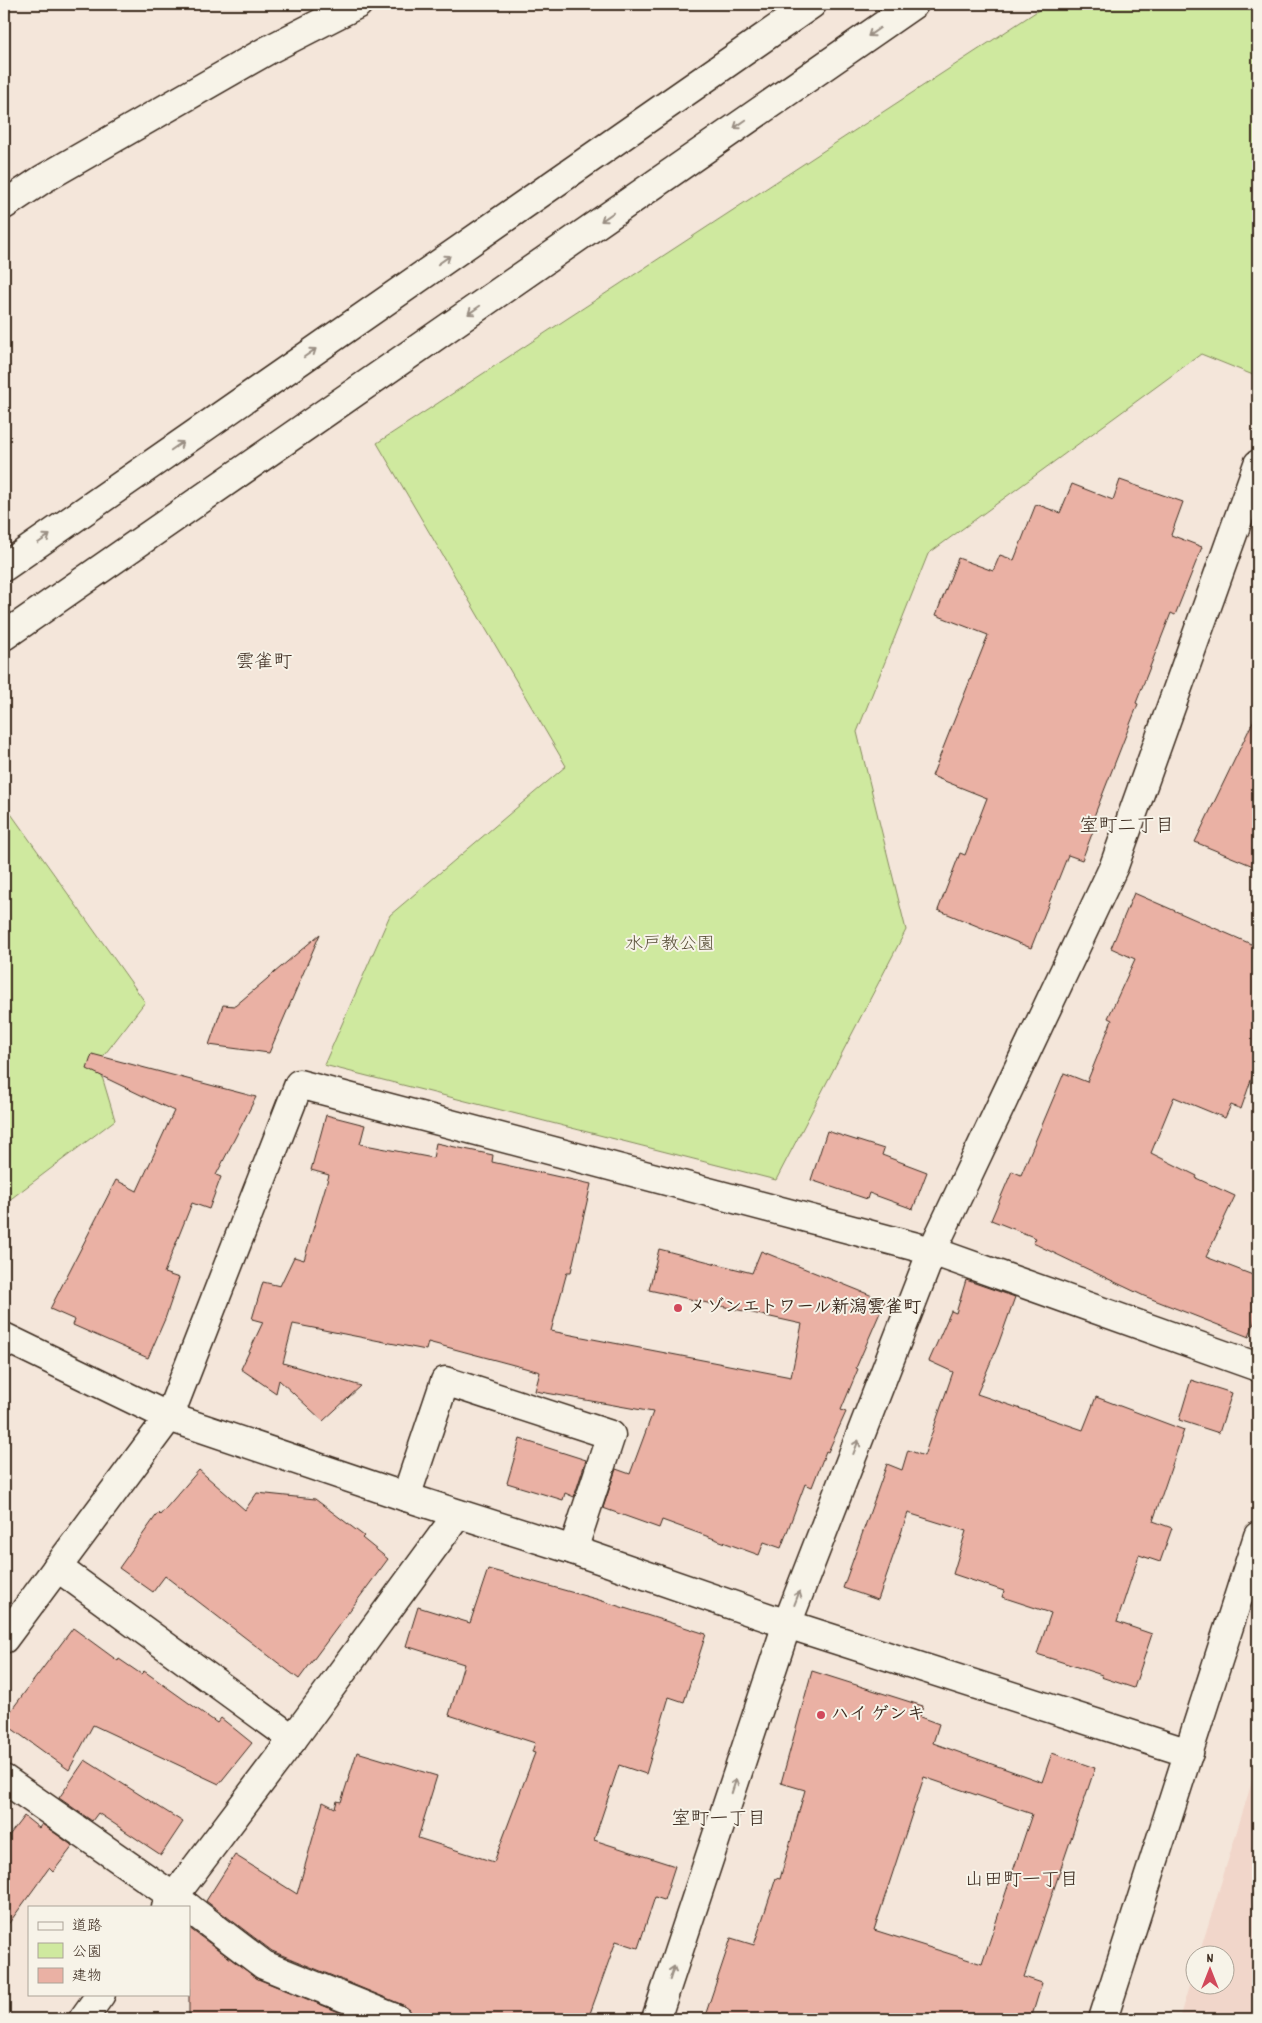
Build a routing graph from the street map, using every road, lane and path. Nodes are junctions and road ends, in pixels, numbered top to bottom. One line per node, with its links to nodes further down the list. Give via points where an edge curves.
1 (358, 4): 4 (street, via 251,60 43,179)
2 (812, 4): 6 (street, one-way to 2)
3 (914, 4): 7 (street, one-way to 7)
4 (4, 205)
5 (1258, 464): 8 (street, via 1114,866)
6 (4, 567)
7 (4, 636)
8 (932, 1252): 10 (street); 11 (street, via 299,1084); 17 (street, one-way to 8)
9 (4, 1337): 11 (street)
10 (1258, 1367)
11 (169, 1417): 12 (street); 16 (street)
12 (406, 1497): 13 (street); 15 (street, via 445,1381 612,1435)
13 (458, 1514): 15 (street); 19 (street)
14 (1258, 1536): 20 (street)
15 (573, 1550): 17 (street)
16 (57, 1567): 18 (street); 19 (street)
17 (787, 1624): 20 (street); 27 (street, one-way to 17)
18 (4, 1639)
19 (293, 1739): 22 (street)
20 (1189, 1753): 28 (street)
21 (4, 1779): 22 (street)
22 (179, 1904)
23 (190, 1912): 26 (street, via 264,1965)
24 (99, 1996): 25 (street)
25 (82, 2019)
26 (397, 2019)
27 (656, 2019)
28 (1103, 2019)

